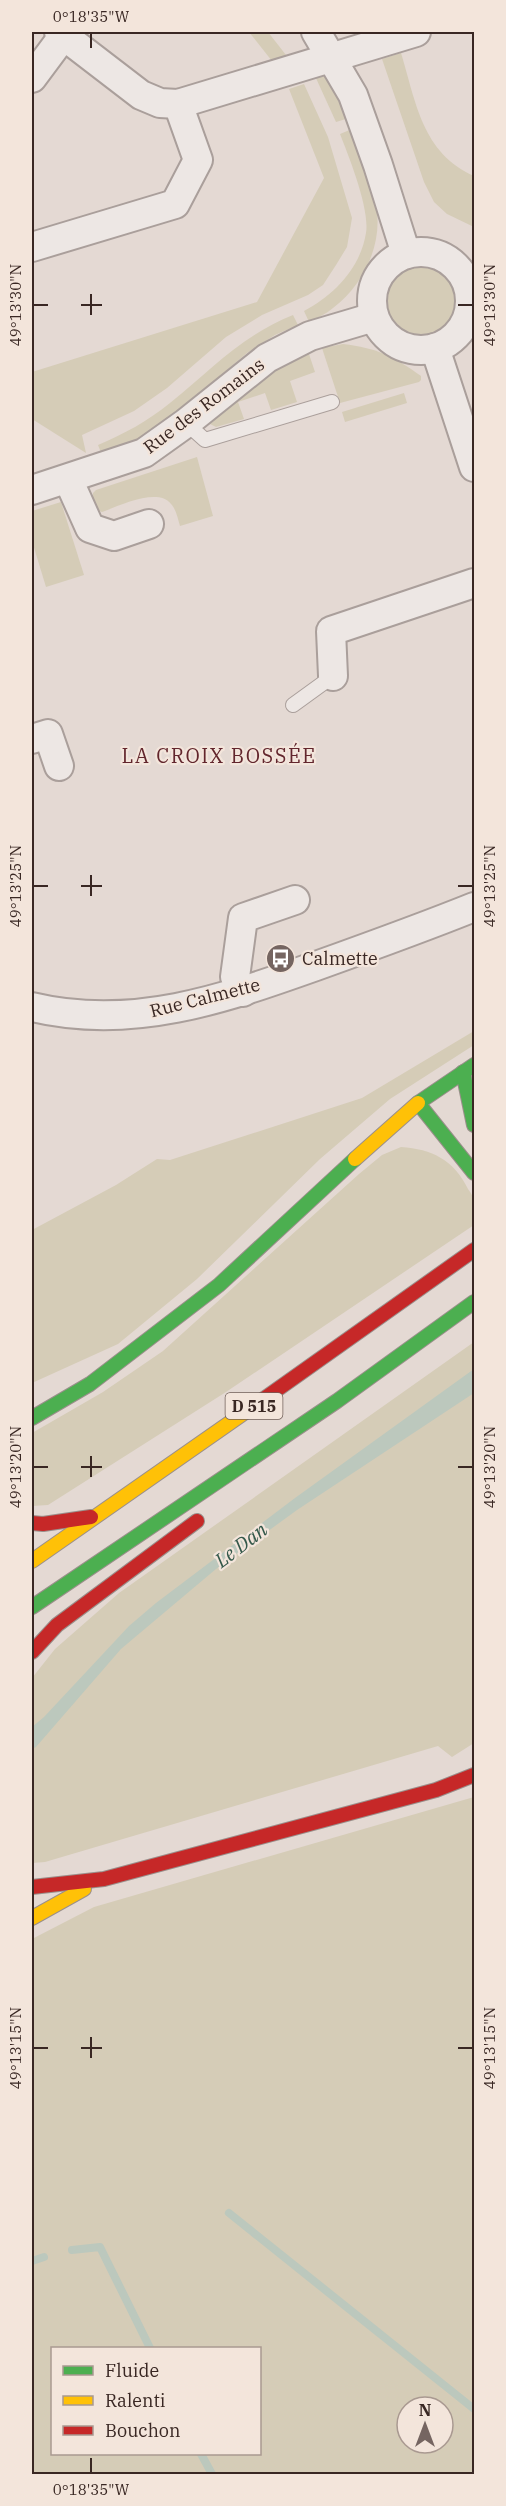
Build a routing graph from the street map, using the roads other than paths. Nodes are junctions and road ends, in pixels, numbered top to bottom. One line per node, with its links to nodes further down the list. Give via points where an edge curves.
1 (316, 32): 5 (street)
2 (416, 32): 4 (street)
3 (61, 33): 6 (street); 7 (street, via 141,95 160,103)
4 (381, 37): 5 (street)
5 (331, 57): 7 (street); 9 (street, via 353,95)
6 (32, 78)
7 (177, 104): 8 (street, via 198,160 175,204)
8 (32, 247)
9 (406, 254): 10 (street, via 428,253 448,260); 11 (street, via 389,264 377,279 372,298)
10 (471, 285): 12 (street, via 464,324 447,342)
11 (374, 317): 12 (street, via 384,333 398,344 417,350); 14 (street, Rue des Romains, via 310,336 267,358)
12 (435, 348): 15 (street)
13 (332, 402): 14 (lane, via 205,440)
14 (186, 423): 16 (street, Rue des Romains, via 144,453)
15 (474, 467)
16 (68, 479): 17 (street, Rue des Romains); 18 (street, via 90,528 114,536)
17 (32, 490)
18 (149, 524)
19 (474, 583): 20 (street, via 331,631)
20 (333, 676): 21 (lane)
21 (293, 705)
22 (32, 739): 23 (street, via 48,734)
23 (59, 766)
24 (295, 900): 26 (street, via 243,918 234,977)
25 (474, 907): 26 (street, Rue Calmette)
26 (243, 992): 27 (street, Rue Calmette, via 140,1014 93,1015)
27 (32, 1007)
28 (469, 1068): 29 (main road); 30 (main road)
29 (418, 1103): 31 (main road); 34 (main road, via 219,1285)
30 (474, 1125)
31 (474, 1173)
32 (474, 1250): 40 (main road, D 515)
33 (474, 1302): 36 (main road, D 515)
34 (127, 1355): 35 (main road); 37 (main road, via 90,1384)
35 (83, 1371)
36 (337, 1401): 38 (main road); 43 (main road, D 515)
37 (32, 1418)
38 (246, 1479)
39 (210, 1510): 44 (main road, via 57,1625)
40 (99, 1516): 41 (main road); 42 (main road, D 515)
41 (32, 1523)
42 (32, 1561)
43 (32, 1607)
44 (32, 1652)
45 (474, 1774): 46 (main road, via 436,1790)
46 (104, 1879): 47 (main road); 48 (main road)
47 (32, 1887)
48 (32, 1918)

